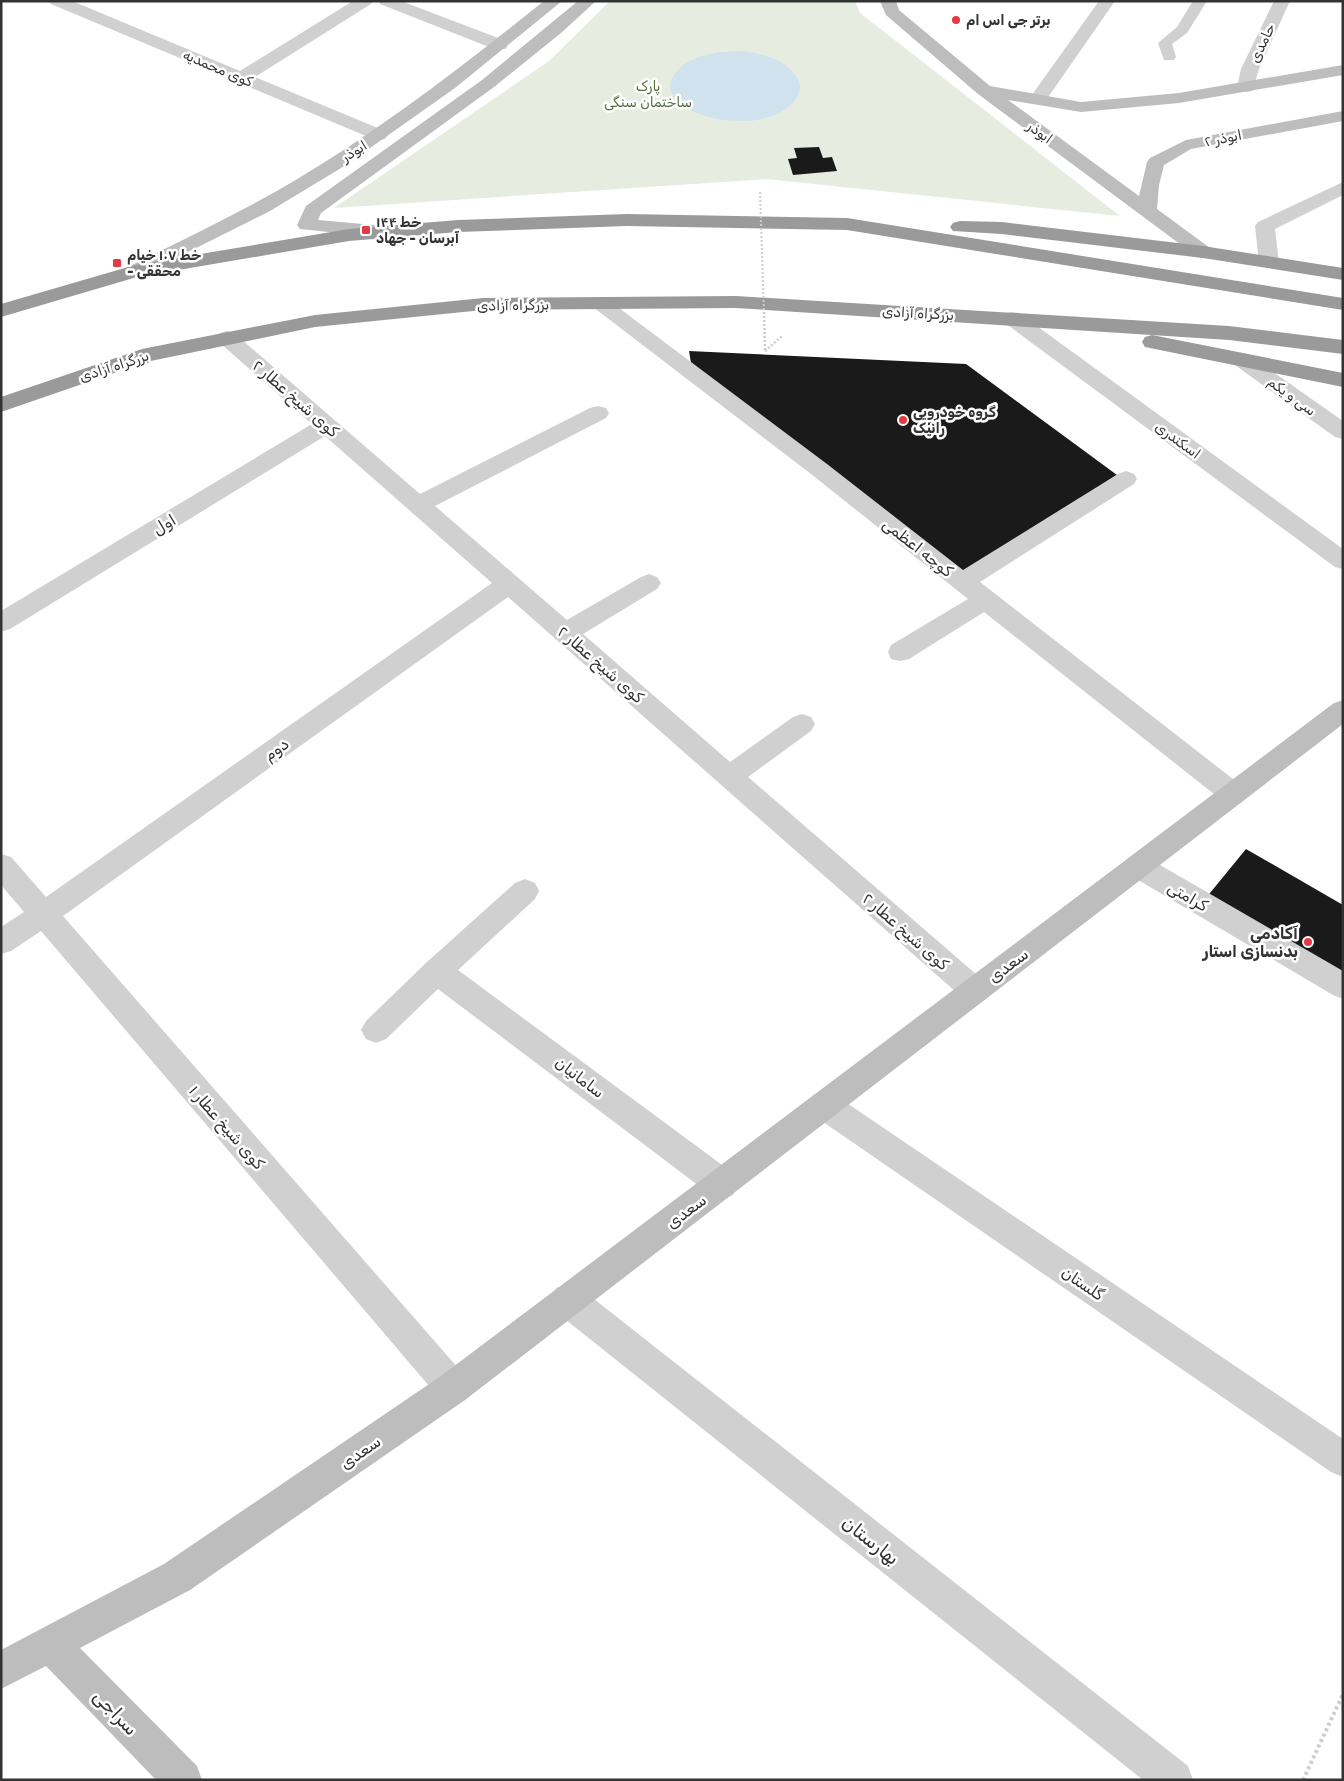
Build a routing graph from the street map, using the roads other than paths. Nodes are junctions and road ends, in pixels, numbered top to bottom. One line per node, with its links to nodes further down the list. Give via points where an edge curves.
1 (57, 1): 13 (street, کوی محمدیه)
2 (366, 1): 13 (street)
3 (386, 1): 10 (street)
4 (554, 1): 10 (main road, ابوذر)
5 (588, 1): 19 (main road, ابوذر, via 506,69)
6 (888, 1): 15 (main road, ابوذر, via 892,12)
7 (1107, 1): 16 (street)
8 (1200, 1): 11 (lane, via 1182,30 1165,43)
9 (1282, 1): 14 (street, حامدی, via 1250,69)
10 (500, 45): 18 (main road, ابوذر)
11 (1169, 57)
12 (1343, 70): 14 (main road)
13 (241, 78): 18 (street, کوی محمدیه)
14 (1246, 87): 16 (main road, via 1179,98 1081,107)
15 (984, 90): 16 (main road); 21 (main road, ابوذر)
16 (1038, 99)
17 (1343, 116): 21 (main road, ابوذر ۲, via 1186,145 1156,162)
18 (379, 135): 19 (main road); 26 (main road, ابوذر, via 264,206)
19 (403, 146): 23 (main road, ابوذر, via 313,210 307,225)
20 (1343, 188): 25 (street, via 1265,226)
21 (1147, 210): 24 (main road, ابوذر)
22 (847, 224): 23 (highway, via 627,220); 24 (highway, via 1002,228); 29 (highway)
23 (385, 232): 26 (highway, via 302,242)
24 (1203, 252): 25 (highway)
25 (1269, 262): 27 (highway)
26 (135, 272): 30 (highway)
27 (1343, 274)
28 (600, 303): 31 (highway, بزرگراه آزادی, via 736,302); 33 (highway, بزرگراه آزادی, via 483,304 315,321); 44 (street, کوچه اعظمی)
29 (1343, 304)
30 (1, 311)
31 (1012, 318): 32 (highway, بزرگراه آزادی); 43 (street, اسکندری)
32 (1037, 320): 34 (highway, بزرگراه آزادی, via 1229,333); 35 (highway, بزرگراه آزادی)
33 (227, 338): 37 (highway, بزرگراه آزادی, via 142,356); 39 (street, کوی شیخ عطار ۲)
34 (1343, 347)
35 (1242, 360): 36 (highway, بزرگراه آزادی); 40 (street, سی و یکم)
36 (1343, 380)
37 (1, 405)
38 (598, 414): 42 (street)
39 (327, 425): 42 (street, کوی شیخ عطار ۲); 48 (street, اول)
40 (1343, 432)
41 (1126, 479): 44 (street)
42 (418, 505): 46 (street, کوی شیخ عطار ۲)
43 (1343, 561)
44 (962, 582): 47 (street, کوچه اعظمی)
45 (649, 583): 49 (street)
46 (508, 584): 49 (street, کوی شیخ عطار ۲); 58 (street, دوم)
47 (985, 600): 50 (street); 54 (street, کوچه اعظمی)
48 (1, 623)
49 (565, 633): 53 (street, کوی شیخ عطار ۲)
50 (900, 652)
51 (1343, 710): 54 (main road, سعدی)
52 (802, 724): 53 (street)
53 (730, 777): 62 (street, کوی شیخ عطار ۲)
54 (1233, 794): 56 (main road, سعدی)
55 (1, 865): 58 (street, کوی شیخ عطار ۱)
56 (1138, 866): 61 (street, کرامتی); 62 (main road, سعدی)
57 (525, 890): 60 (street)
58 (44, 914): 59 (street, دوم); 67 (street, کوی شیخ عطار ۱)
59 (1, 942)
60 (437, 971): 63 (street); 65 (street, سامانیان)
61 (1343, 986)
62 (974, 990): 64 (main road, سعدی)
63 (376, 1030)
64 (824, 1105): 65 (main road, سعدی); 68 (street, گلستان)
65 (722, 1184): 66 (main road, سعدی)
66 (568, 1300): 67 (main road, سعدی); 72 (street, بهارستان)
67 (453, 1388): 69 (main road, سعدی, via 177,1578)
68 (1343, 1460)
69 (50, 1644): 70 (main road, سعدی); 71 (main road, سراجی)
70 (1, 1670)
71 (183, 1780)
72 (1174, 1780)

